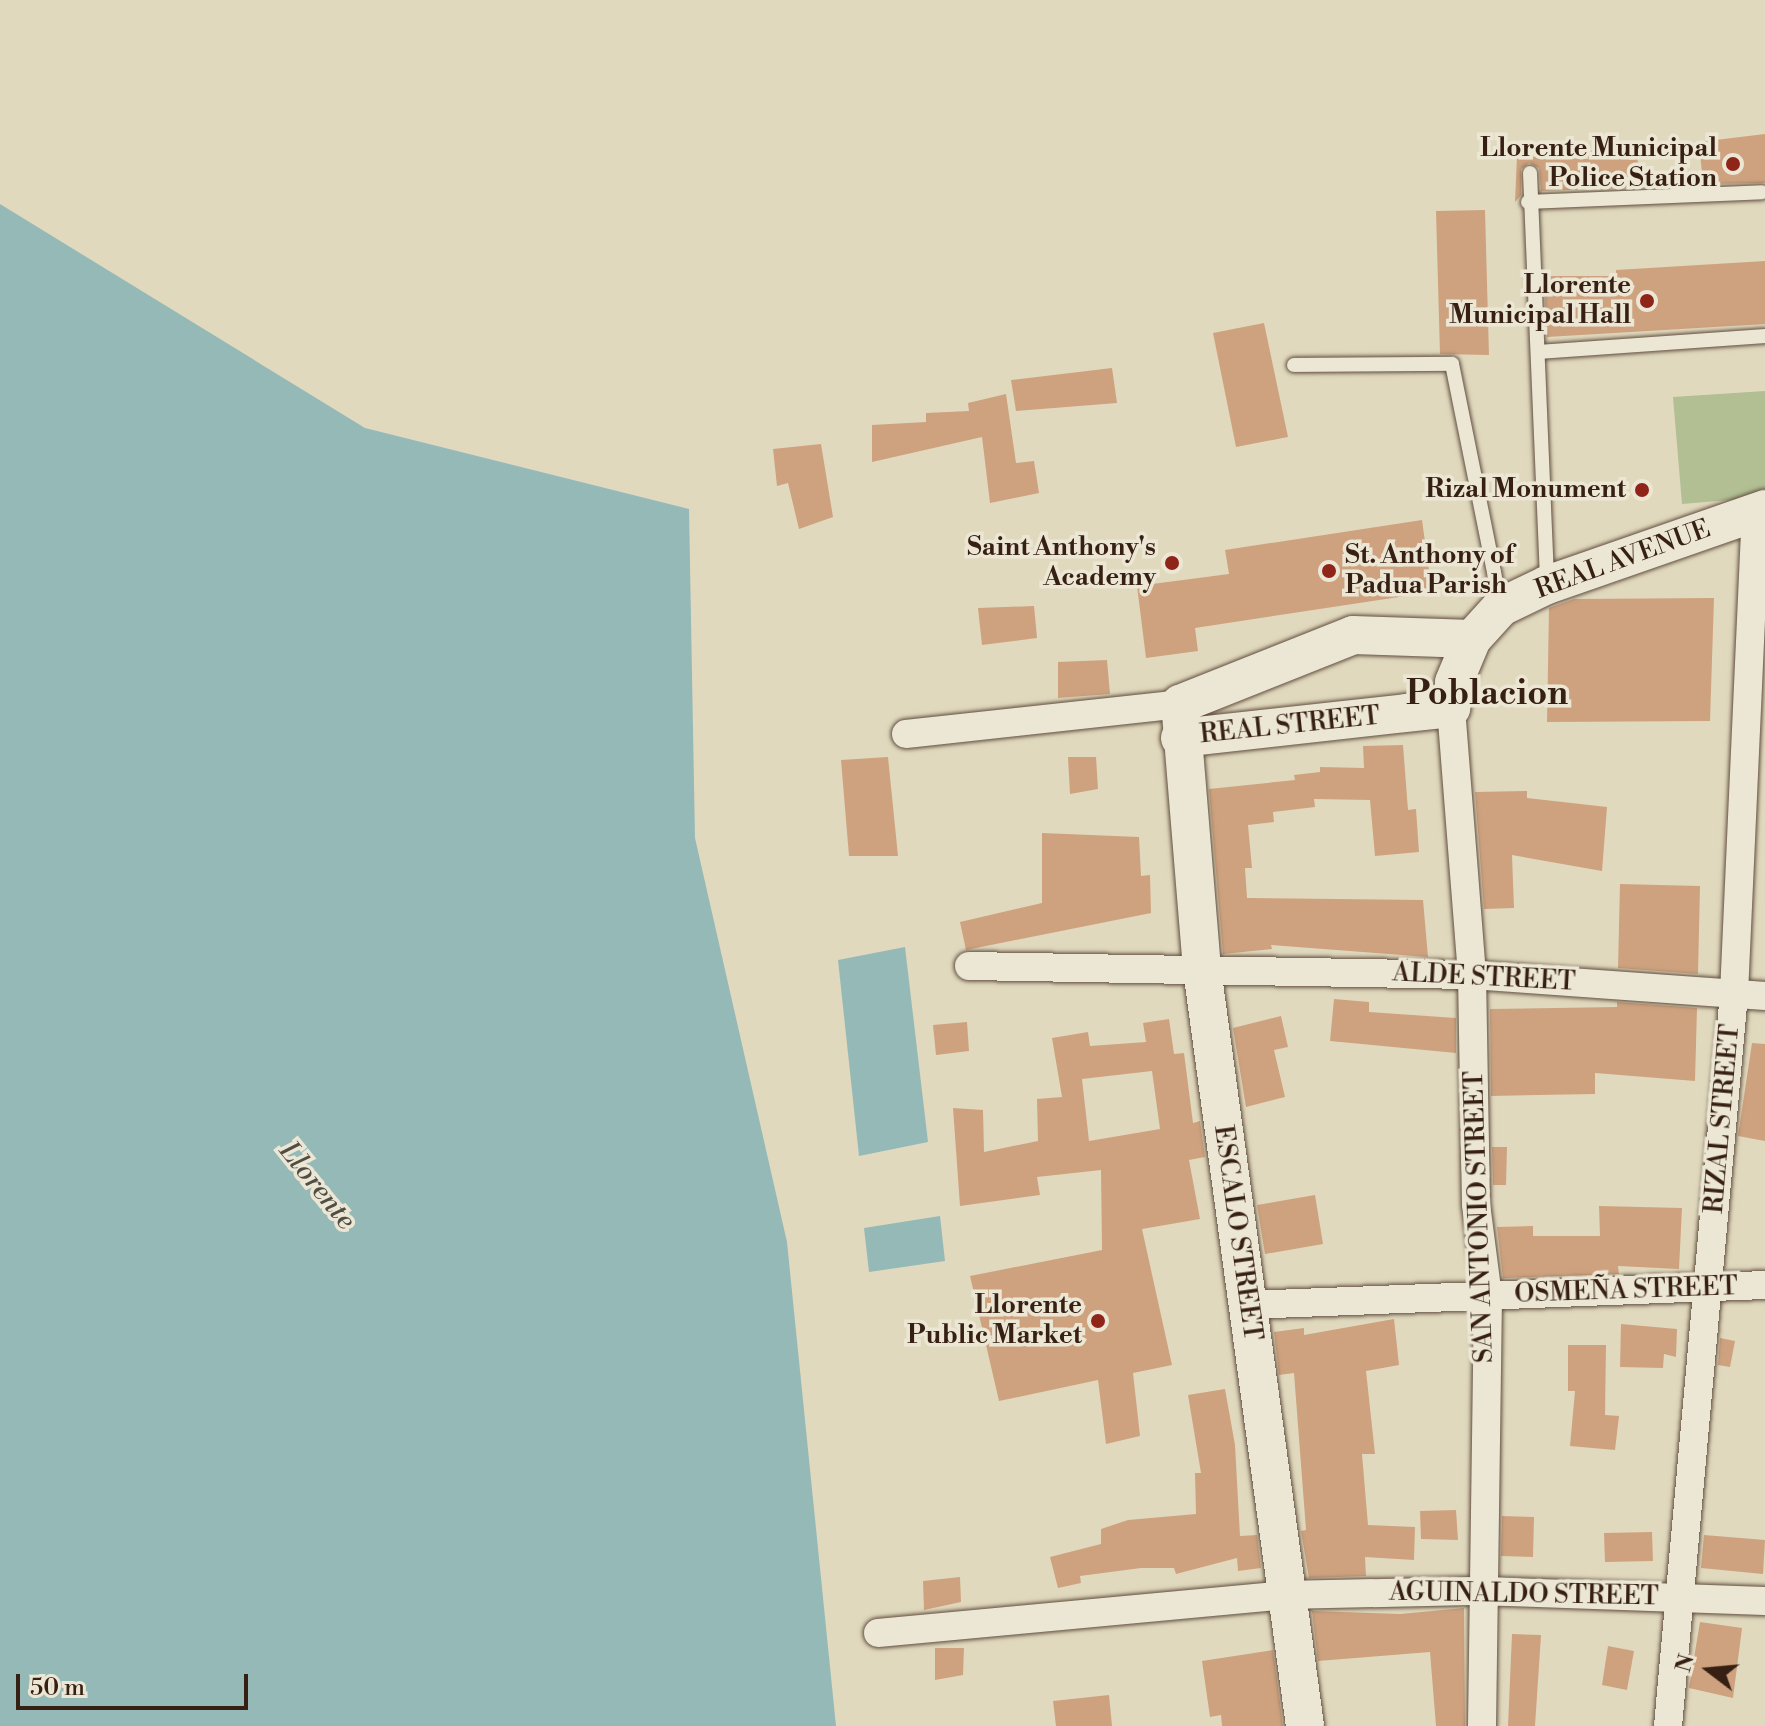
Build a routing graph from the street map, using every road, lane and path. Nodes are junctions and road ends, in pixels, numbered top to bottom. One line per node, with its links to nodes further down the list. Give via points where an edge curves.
1 (1530, 173): 3 (lane)
2 (1762, 192): 3 (lane)
3 (1528, 202): 5 (lane)
4 (1765, 336): 5 (lane)
5 (1538, 352): 8 (lane)
6 (1294, 365): 9 (lane, via 1452,364)
7 (1760, 510): 8 (street, REAL AVENUE); 17 (street, RIZAL STREET)
8 (1547, 585): 9 (street, REAL AVENUE)
9 (1501, 607): 10 (street, REAL AVENUE)
10 (1472, 639): 11 (street, REAL AVENUE, via 1454,682); 12 (street, REAL STREET, via 1353,635)
11 (1451, 708): 12 (street, REAL STREET); 16 (street, SAN ANTONIO STREET)
12 (1180, 721): 13 (street); 15 (street, ESCALO STREET)
13 (906, 734)
14 (969, 966): 15 (street, ALDE STREET)
15 (1202, 969): 16 (street, ALDE STREET); 22 (street, ESCALO STREET)
16 (1472, 975): 17 (street, ALDE STREET); 21 (street, SAN ANTONIO STREET, via 1476,1204)
17 (1734, 994): 18 (street, ALDE STREET); 20 (street, RIZAL STREET)
18 (1765, 996)
19 (1765, 1285): 20 (street, OSMEÑA STREET)
20 (1708, 1287): 21 (street, OSMEÑA STREET); 25 (street, RIZAL STREET)
21 (1488, 1297): 22 (street, OSMEÑA STREET); 23 (street, SAN ANTONIO STREET)
22 (1247, 1305): 24 (street, ESCALO STREET)
23 (1481, 1591): 24 (street, AGUINALDO STREET); 25 (street, AGUINALDO STREET); 29 (street, SAN ANTONIO STREET)
24 (1284, 1595): 27 (street, AGUINALDO STREET); 28 (street, ESCALO STREET)
25 (1677, 1597): 26 (street, AGUINALDO STREET); 30 (street, RIZAL STREET)
26 (1765, 1601)
27 (878, 1633)
28 (1305, 1726)
29 (1482, 1726)
30 (1668, 1726)

